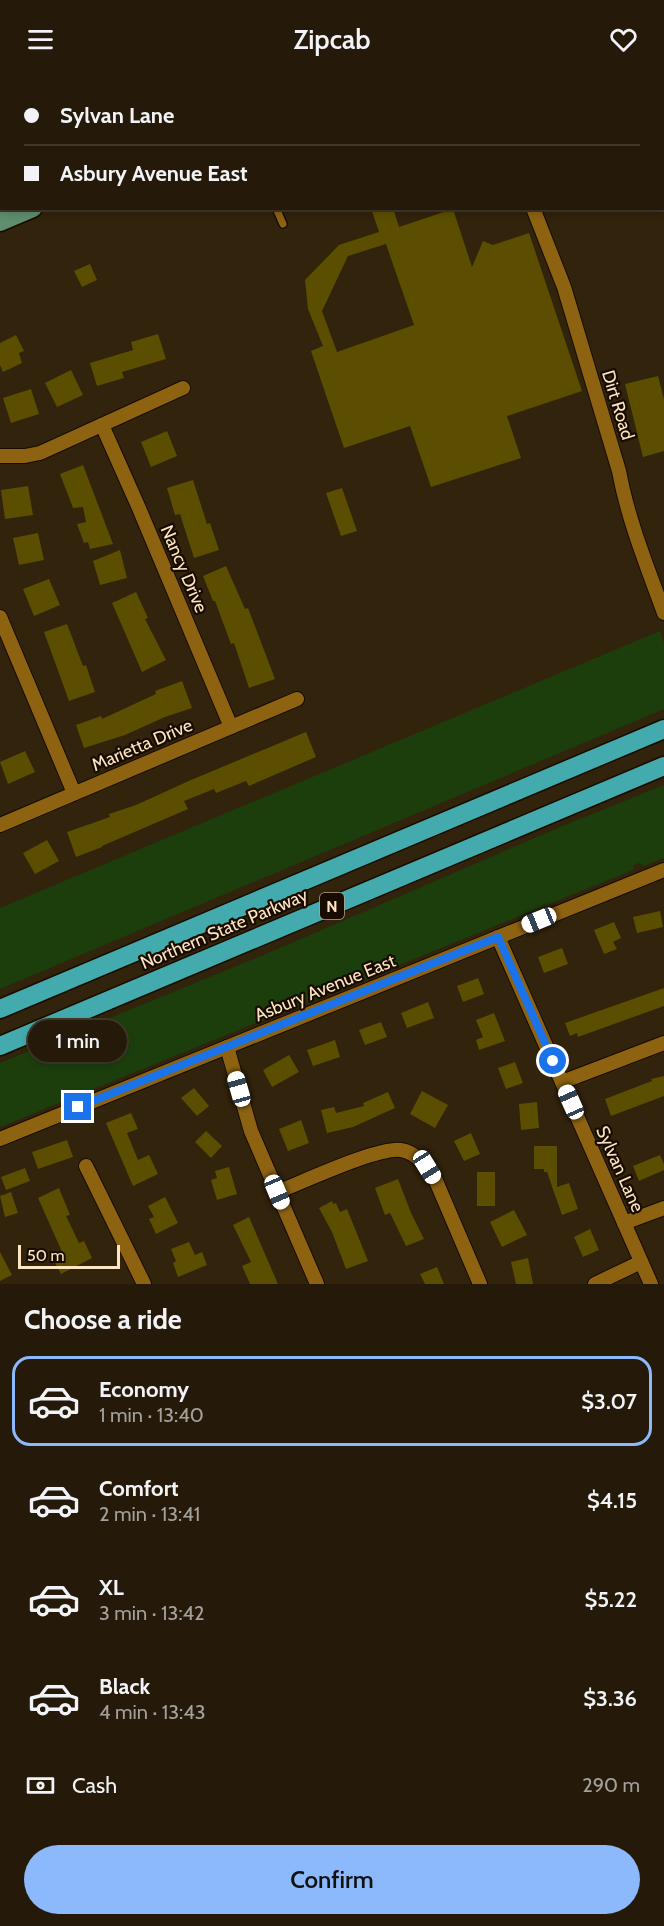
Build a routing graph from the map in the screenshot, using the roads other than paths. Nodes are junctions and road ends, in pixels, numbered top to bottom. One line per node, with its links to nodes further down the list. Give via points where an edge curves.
1 (28, 210): 4 (main road)
2 (277, 210): 5 (lane)
3 (534, 210): 9 (street, Dirt Road, via 564,287 640,548)
4 (0, 222)
5 (283, 224)
6 (183, 388): 7 (street)
7 (102, 425): 8 (street, via 40,453); 12 (street, Nancy Drive)
8 (0, 456)
9 (664, 613)
10 (0, 617): 15 (street)
11 (297, 699): 12 (street, Marietta Drive)
12 (231, 727): 15 (street, Marietta Drive)
13 (664, 729): 19 (highway, Northern State Parkway / N)
14 (664, 766): 21 (highway, Northern State Parkway / N)
15 (74, 793): 16 (street, Marietta Drive)
16 (0, 825)
17 (664, 870): 18 (street, Asbury Avenue East)
18 (498, 937): 22 (street, Asbury Avenue East); 23 (street, Sylvan Lane)
19 (0, 1009)
20 (664, 1043): 23 (street)
21 (0, 1046)
22 (227, 1047): 24 (street, Asbury Avenue East); 26 (street, via 251,1131)
23 (562, 1082): 28 (street, Sylvan Lane)
24 (0, 1139)
25 (86, 1166): 30 (street)
26 (277, 1192): 31 (street); 32 (street, via 378,1152 401,1150 411,1154 436,1180)
27 (664, 1208): 28 (street)
28 (624, 1223): 29 (street, Sylvan Lane)
29 (641, 1262): 33 (street); 34 (street, Sylvan Lane)
30 (144, 1284)
31 (317, 1284)
32 (480, 1284)
33 (596, 1284)
34 (651, 1284)

